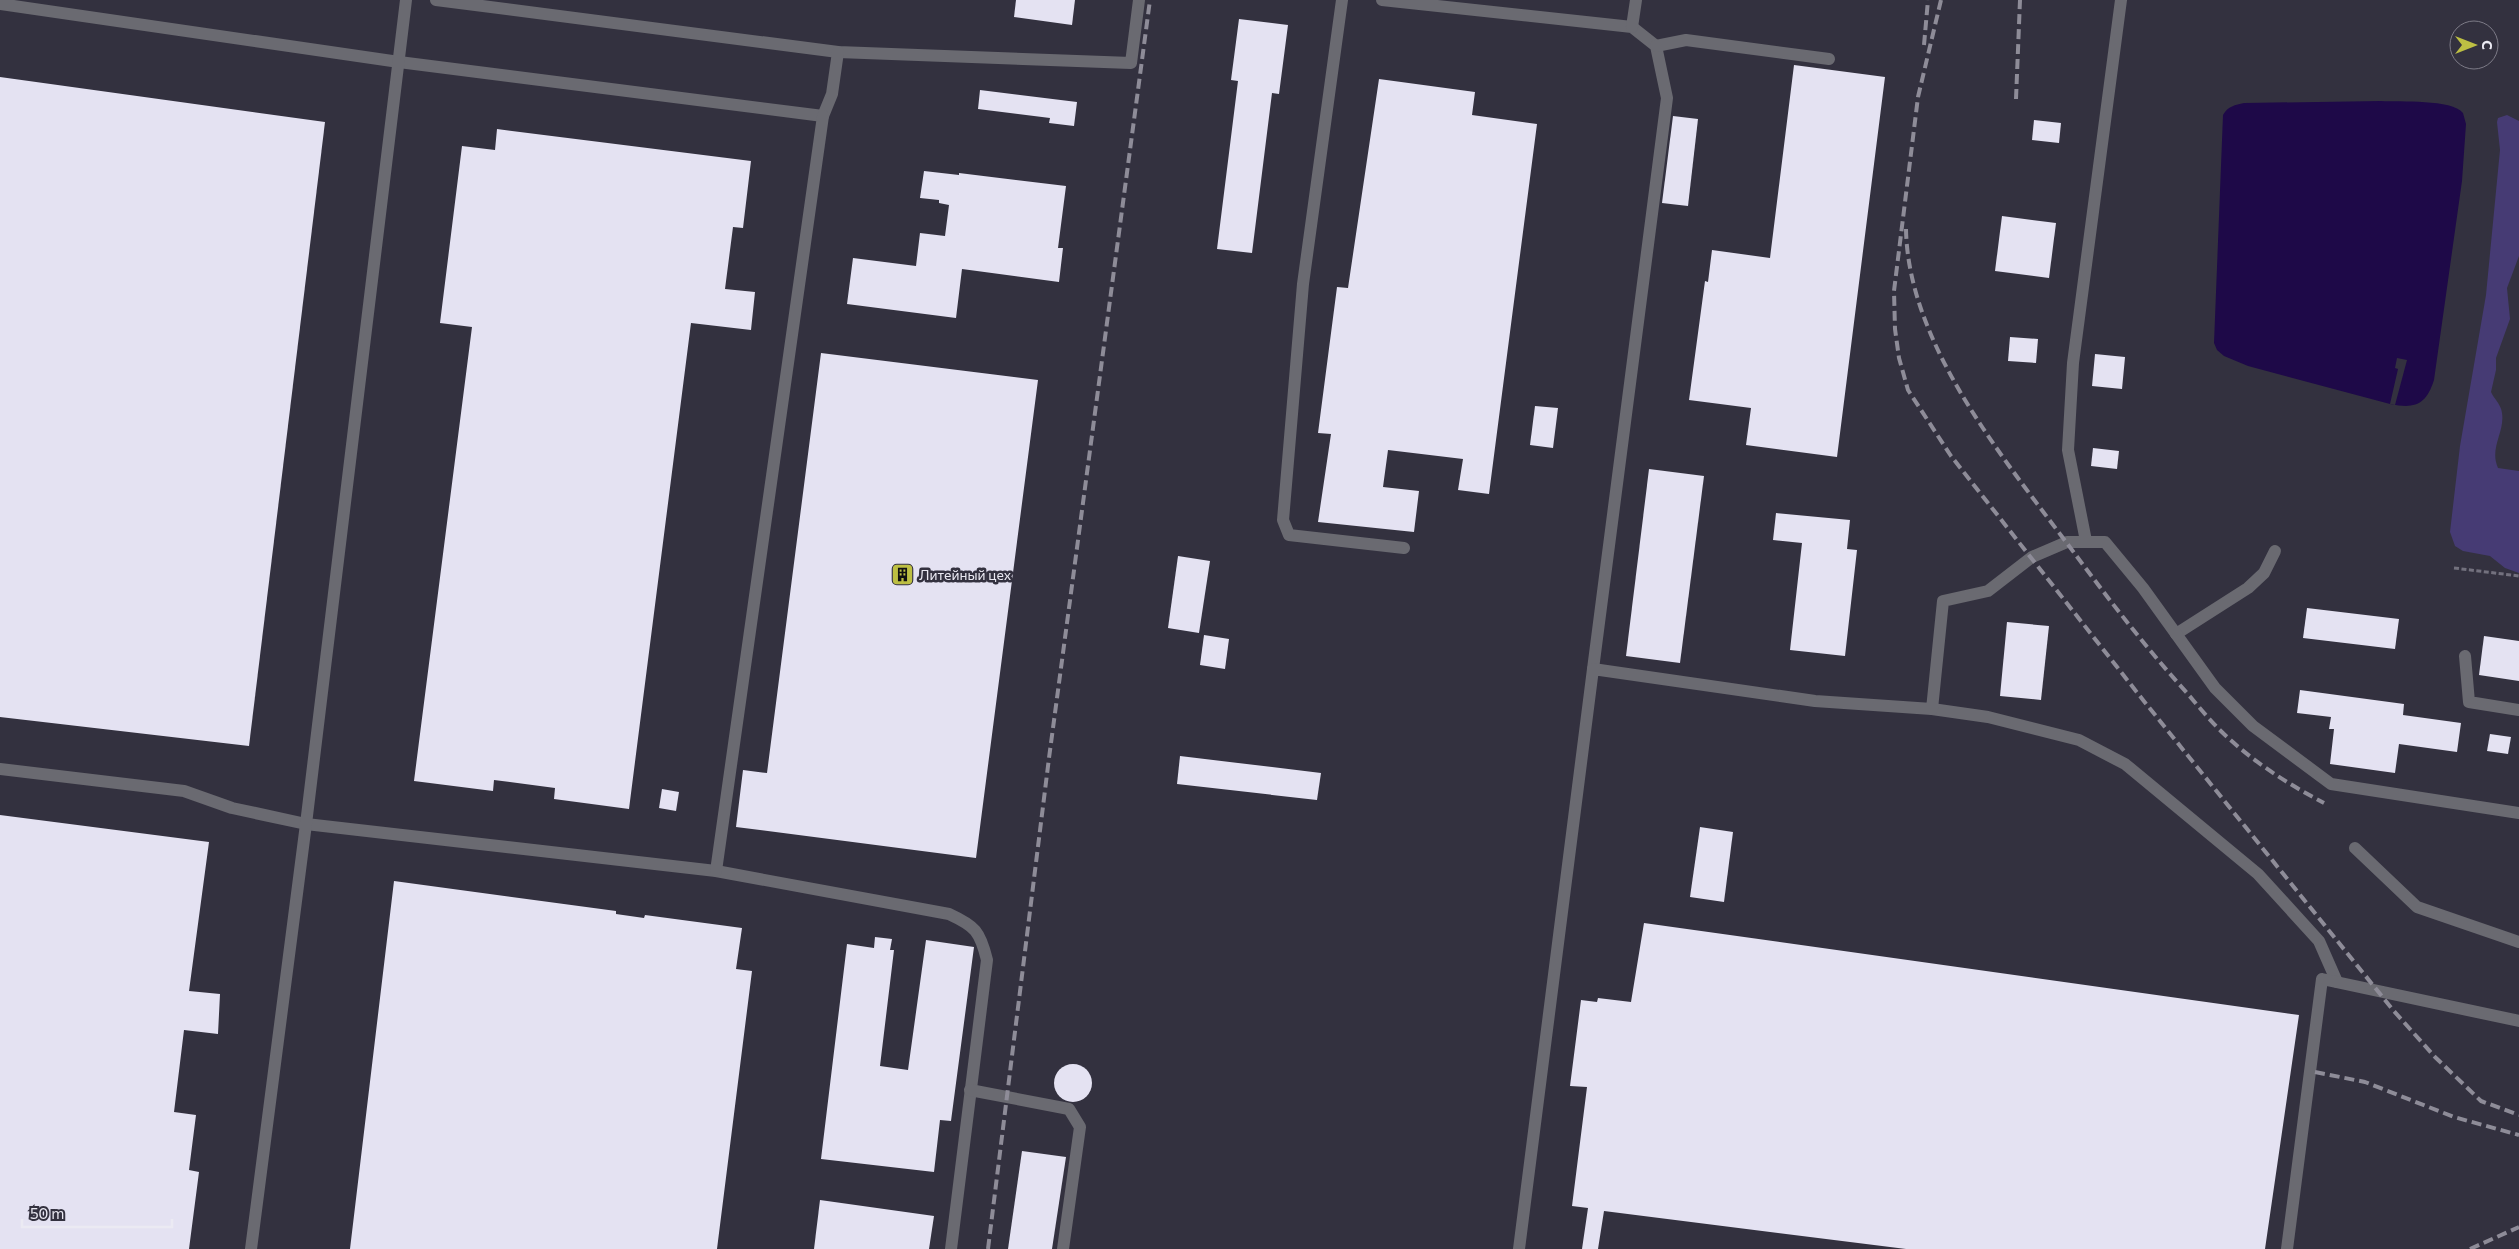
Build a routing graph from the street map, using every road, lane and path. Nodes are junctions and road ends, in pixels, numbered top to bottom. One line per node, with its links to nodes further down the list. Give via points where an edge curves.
1 (406, 0): 13 (lane)
2 (436, 0): 11 (lane)
3 (1139, 0): 11 (lane, via 1131,63)
4 (1342, 0): 16 (lane, via 1303,284 1283,520 1289,535)
5 (1382, 0): 9 (lane)
6 (1636, 0): 9 (lane)
7 (2121, 0): 15 (lane, via 2073,363 2068,450)
8 (0, 4): 13 (lane)
9 (1632, 27): 10 (lane)
10 (1656, 46): 12 (lane, via 1686,40); 22 (lane, via 1667,98)
11 (838, 52): 14 (lane, via 832,94)
12 (1830, 59)
13 (399, 62): 14 (lane); 27 (lane)
14 (824, 116): 29 (lane)
15 (2086, 541): 20 (lane, via 2105,542); 23 (lane, via 2067,542 2032,557 1988,591 1943,601)
16 (1404, 548)
17 (2275, 551): 20 (lane, via 2264,573 2248,588)
18 (2454, 568): 19 (path)
19 (2519, 576)
20 (2176, 634): 26 (lane, via 2215,688 2253,726 2331,784)
21 (2465, 656): 24 (lane, via 2469,702)
22 (1593, 669): 23 (lane, via 1815,701); 37 (lane)
23 (1932, 710): 31 (lane, via 1988,717 2079,740 2125,764 2258,874 2319,940)
24 (2519, 710)
25 (0, 769): 27 (lane, via 184,791 232,808)
26 (2519, 813)
27 (306, 824): 29 (lane); 34 (lane)
28 (2355, 848): 30 (lane, via 2417,907)
29 (716, 870): 33 (lane, via 940,912 970,924 982,939 987,960)
30 (2519, 942)
31 (2337, 982): 32 (lane); 38 (lane, via 2322,979)
32 (2519, 1020)
33 (970, 1090): 35 (lane); 36 (lane, via 1069,1109 1080,1127)
34 (250, 1249)
35 (951, 1249)
36 (1063, 1249)
37 (1519, 1249)
38 (2287, 1249)

